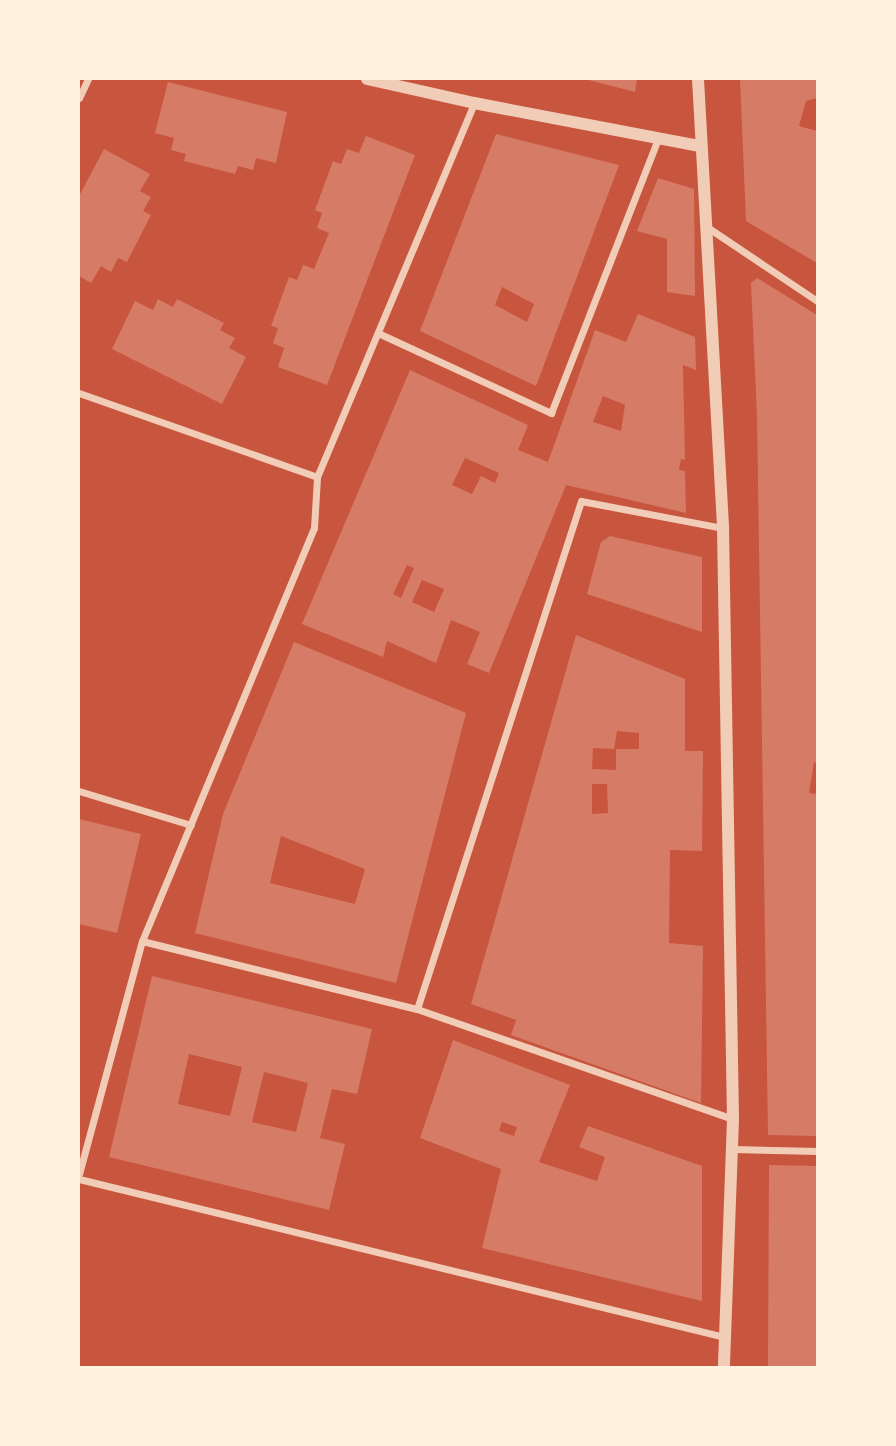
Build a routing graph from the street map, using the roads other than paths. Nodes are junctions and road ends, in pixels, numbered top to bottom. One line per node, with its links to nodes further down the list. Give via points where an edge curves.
1 (88, 79): 4 (street)
2 (367, 79): 5 (street)
3 (698, 79): 7 (street)
4 (79, 98)
5 (474, 103): 6 (street); 10 (street)
6 (658, 138): 7 (street); 10 (street, via 551,413)
7 (700, 146): 8 (street)
8 (707, 226): 9 (street); 13 (street)
9 (817, 301)
10 (378, 333): 12 (street)
11 (79, 393): 12 (street)
12 (317, 477): 15 (street, via 314,528)
13 (723, 528): 17 (street, via 581,501); 18 (street)
14 (79, 791): 15 (street)
15 (191, 825): 16 (street)
16 (142, 941): 17 (street); 21 (street)
17 (417, 1009): 18 (street)
18 (733, 1119): 19 (street)
19 (732, 1149): 20 (street); 23 (street)
20 (817, 1150)
21 (79, 1174)
22 (79, 1179): 23 (street)
23 (724, 1337): 24 (street)
24 (724, 1367)

